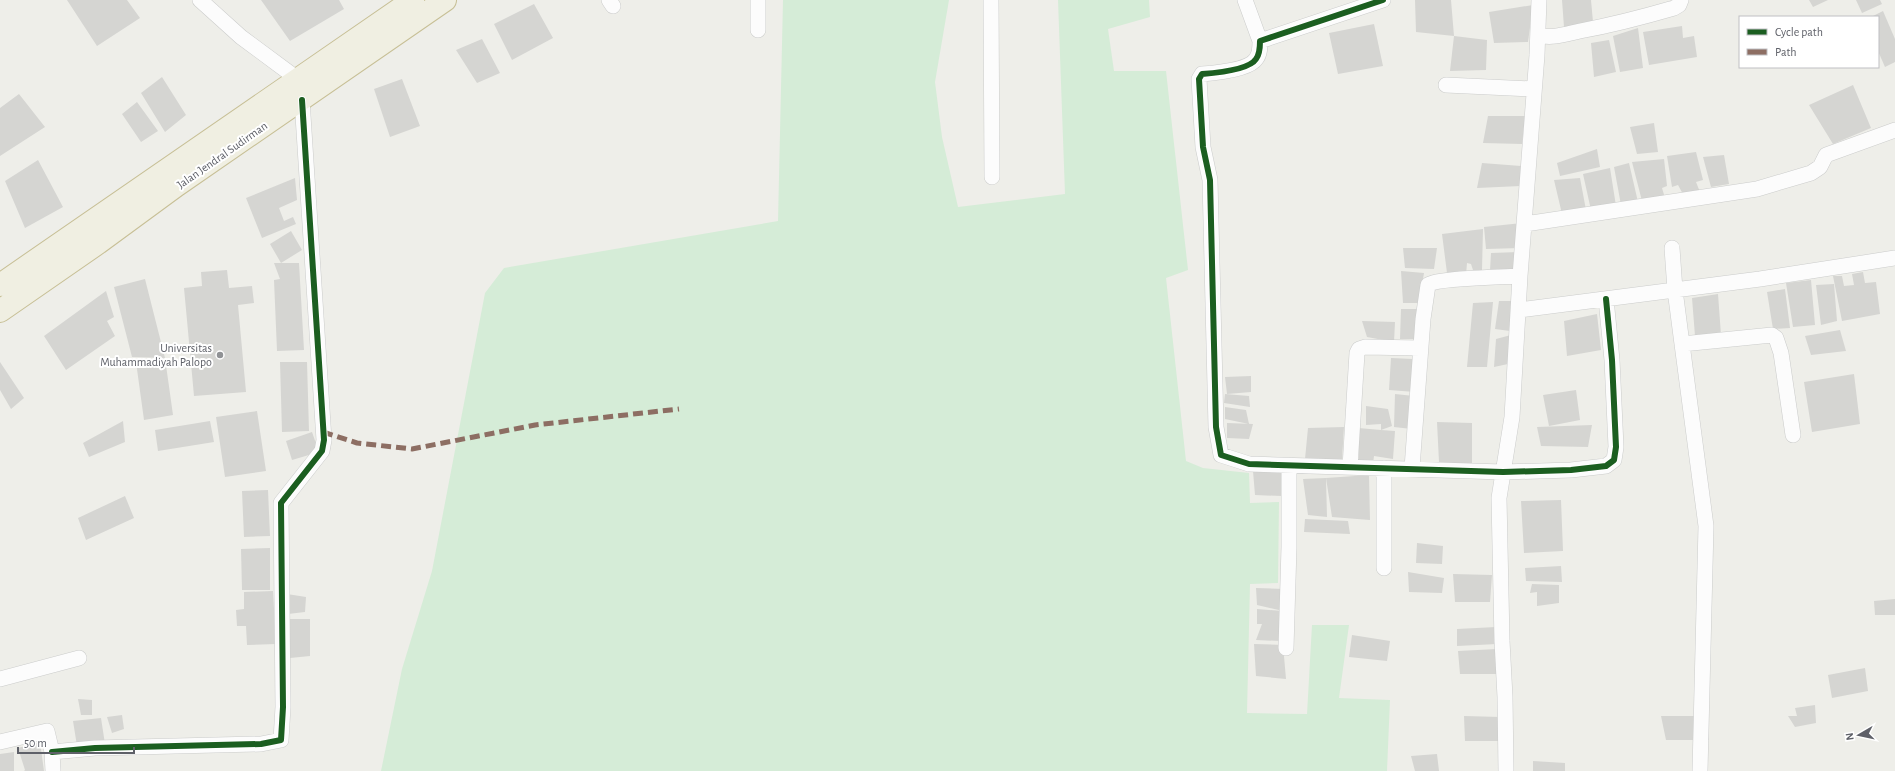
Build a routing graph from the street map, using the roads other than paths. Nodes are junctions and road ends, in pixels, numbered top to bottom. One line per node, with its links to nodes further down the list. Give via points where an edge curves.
1 (200, 0): 15 (street)
2 (414, 0): 15 (highway, Jalan Jendral Sudirman)
3 (444, 0): 15 (highway, Jalan Jendral Sudirman)
4 (758, 0): 10 (street)
5 (990, 0): 17 (street)
6 (1246, 0): 12 (street)
7 (1383, 0): 12 (street)
8 (1539, 0): 11 (street)
9 (1682, 0): 11 (street, via 1674,8 1611,25 1555,36)
10 (758, 30)
11 (1538, 35): 14 (street)
12 (1260, 41): 30 (street, via 1258,57 1252,63 1202,74 1198,82 1203,147 1210,180 1216,426 1221,455 1248,464)
13 (1446, 85): 14 (street)
14 (1534, 89): 18 (street)
15 (300, 90): 22 (highway, Jalan Jendral Sudirman); 26 (highway, Jalan Jendral Sudirman, via 177,185); 40 (street, via 324,440 322,451 281,503 281,740 261,744 96,748)
16 (1895, 130): 18 (street, via 1826,155 1820,167 1811,174 1757,189)
17 (992, 177)
18 (1525, 224): 21 (street)
19 (1672, 248): 23 (street)
20 (1895, 258): 23 (street)
21 (1520, 276): 25 (street); 28 (street, via 1430,283 1426,293)
22 (0, 285)
23 (1674, 290): 24 (street); 27 (street)
24 (1606, 299): 25 (street); 34 (street, via 1612,360 1616,447 1614,460 1606,466 1571,470)
25 (1519, 310): 34 (street, via 1512,417)
26 (0, 311)
27 (1682, 344): 29 (street, via 1772,335 1776,338 1781,353); 43 (street, via 1706,526)
28 (1420, 348): 31 (street, via 1365,347 1357,352); 33 (street)
29 (1793, 435)
30 (1289, 466): 31 (street); 36 (street)
31 (1350, 467): 32 (street)
32 (1384, 468): 33 (street); 35 (street)
33 (1412, 468): 34 (street)
34 (1503, 472): 42 (street, via 1499,506)
35 (1384, 568)
36 (1286, 648)
37 (79, 658): 38 (street)
38 (0, 679)
39 (0, 742): 40 (street, via 46,730)
40 (52, 752): 41 (street)
41 (53, 771)
42 (1506, 771)
43 (1700, 771)

